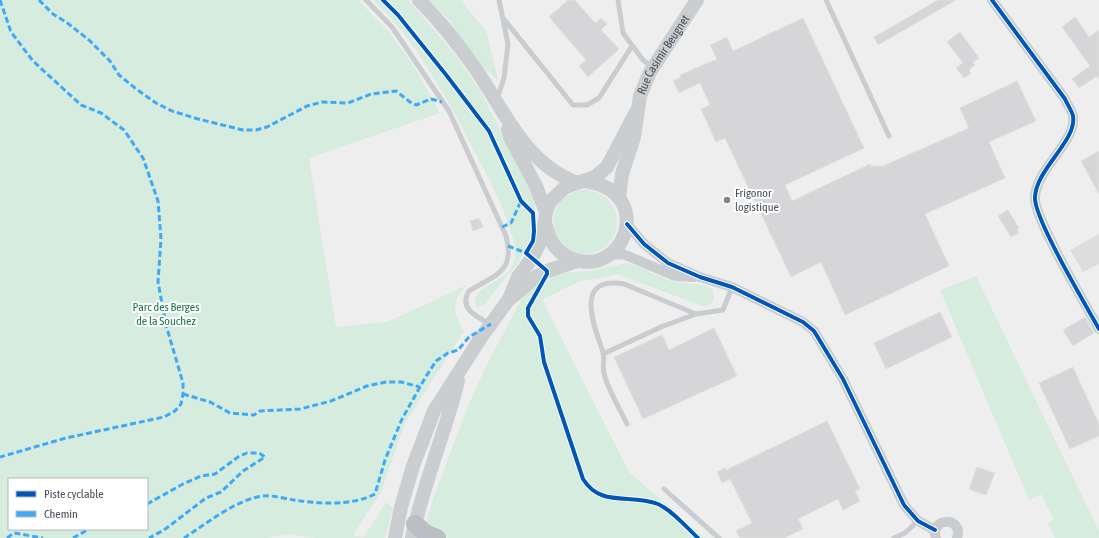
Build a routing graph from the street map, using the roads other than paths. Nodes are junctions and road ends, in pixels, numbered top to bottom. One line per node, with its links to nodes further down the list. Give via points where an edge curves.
1 (366, 0): 25 (lane, via 392,27 449,111 506,236 508,257 505,266 493,279 469,291 465,301 474,315)
2 (419, 0): 11 (main road, via 442,23 476,69)
3 (499, 0): 8 (lane)
4 (618, 0): 9 (lane, via 623,33)
5 (697, 0): 10 (main road, Rue Casimir Beugnet)
6 (826, 0): 14 (lane)
7 (992, 0): 26 (street, via 1065,99 1073,115 1071,131 1038,182 1034,199 1056,250)
8 (503, 18): 9 (lane, via 573,105 587,105 599,98); 11 (lane, via 508,44 504,78)
9 (632, 46): 10 (lane, via 642,60)
10 (653, 68): 12 (main road, Rue Casimir Beugnet, via 640,96)
11 (496, 103): 13 (main road)
12 (636, 112): 15 (main road, via 607,167 595,176); 16 (main road, via 634,137 622,174)
13 (504, 116): 15 (main road, via 537,158 552,171); 17 (main road, via 511,139 539,191)
14 (889, 136)
15 (580, 182): 16 (main road, via 598,183 610,188); 17 (main road, via 565,187 556,194 550,202)
16 (619, 198): 18 (main road, via 625,210)
17 (546, 219): 20 (main road, via 549,238 556,248 565,256); 23 (main road, via 543,237 518,277)
18 (627, 224): 19 (main road, via 618,247); 21 (street, via 652,252 668,263)
19 (609, 255): 20 (main road, via 599,260); 21 (street, via 623,254 675,276)
20 (577, 261): 23 (main road, via 542,273)
21 (700, 278): 22 (street)
22 (732, 287): 24 (lane, via 723,310); 32 (street, via 803,322 814,331 843,379 904,505)
23 (509, 299): 25 (main road)
24 (696, 314): 27 (lane, via 661,327); 27 (lane, via 624,284 605,284 594,293 590,311 592,324)
25 (491, 324): 28 (main road)
26 (1099, 329)
27 (604, 354): 29 (lane, via 604,374)
28 (461, 370): 30 (main road, via 434,411 412,466); 33 (main road)
29 (627, 424)
30 (407, 486): 33 (main road, via 408,511); 35 (main road)
31 (664, 488): 37 (lane)
32 (918, 521): 34 (street); 38 (lane, via 905,533)
33 (413, 531): 36 (highway)
34 (936, 534): 39 (street, via 940,523 948,521 957,527)
35 (395, 538)
36 (437, 538)
37 (719, 538)
38 (894, 538)
39 (957, 538)

